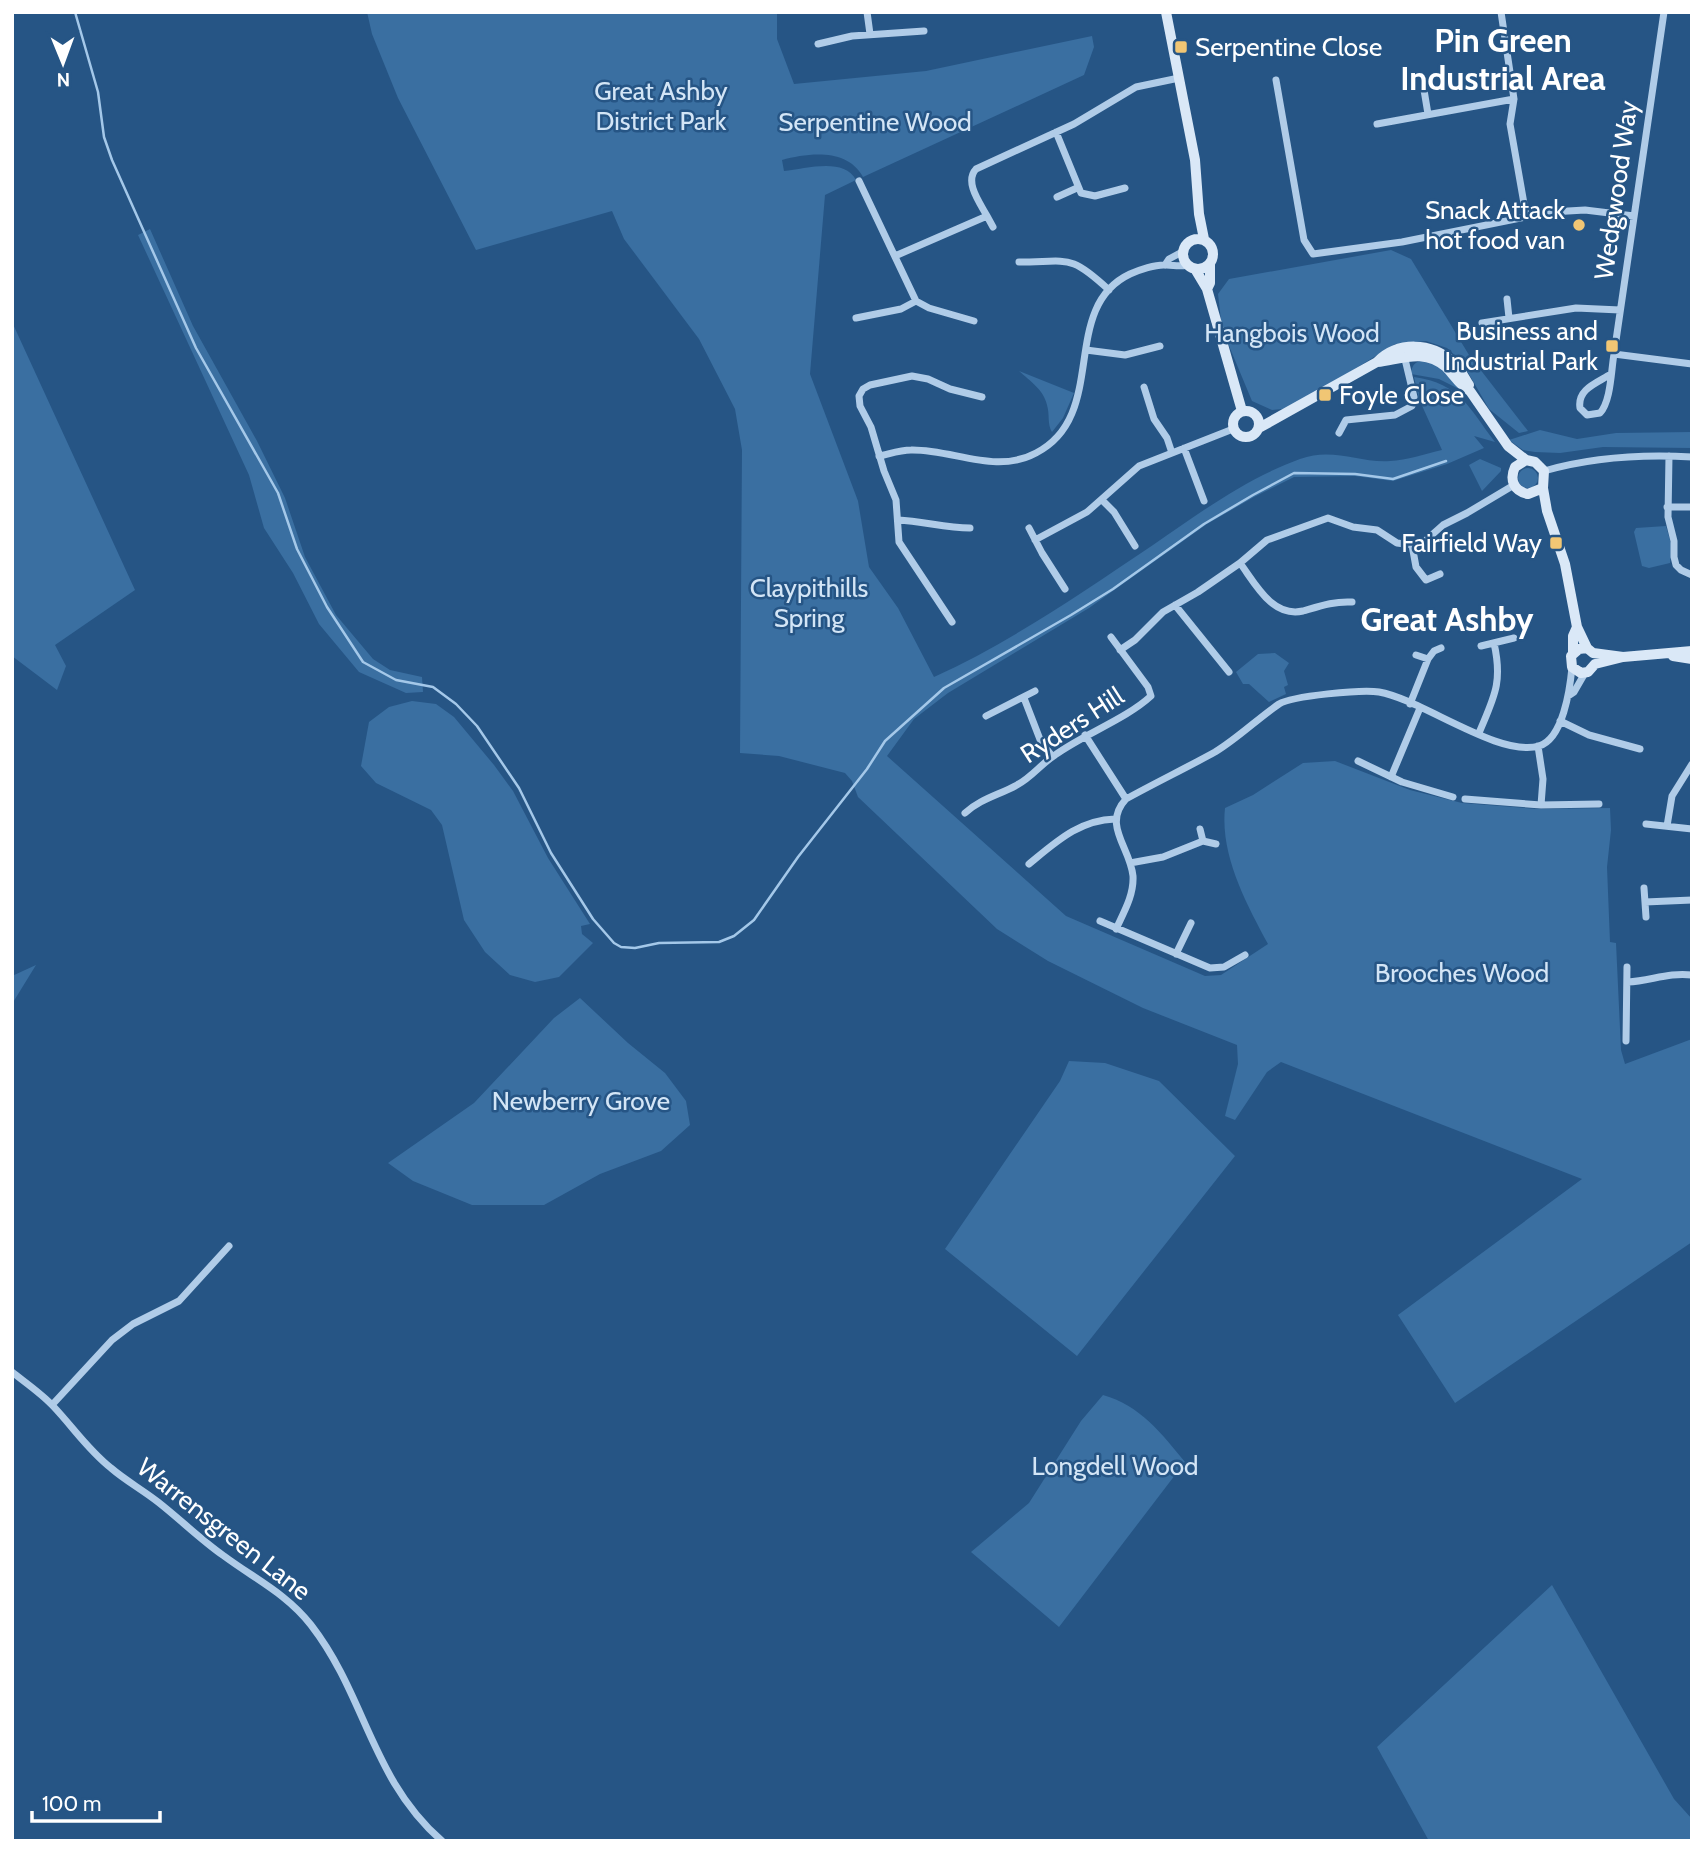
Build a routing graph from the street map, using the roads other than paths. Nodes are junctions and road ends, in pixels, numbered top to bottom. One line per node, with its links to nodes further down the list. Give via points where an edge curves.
1 (867, 12): 6 (street)
2 (1166, 12): 8 (street)
3 (1501, 12): 11 (street)
4 (1664, 12): 22 (street, Wedgwood Way)
5 (924, 31): 6 (street)
6 (870, 34): 7 (street)
7 (818, 44)
8 (1179, 78): 14 (street, via 1136,87); 19 (street, via 1195,160)
9 (1276, 80): 20 (street, via 1304,240 1313,254 1402,242)
10 (1424, 90): 12 (street)
11 (1514, 99): 12 (street); 20 (street, via 1510,124)
12 (1428, 114): 13 (street)
13 (1377, 124)
14 (1056, 132): 16 (street); 21 (street, via 973,171 972,186)
15 (859, 181): 27 (street)
16 (1077, 188): 17 (street, via 1091,196); 18 (street)
17 (1125, 188)
18 (1057, 197)
19 (1199, 214): 24 (street); 25 (street)
20 (1526, 215): 22 (street, via 1585,211)
21 (986, 216): 23 (street); 27 (street)
22 (1634, 216): 36 (street, Wedgwood Way)
23 (993, 227)
24 (1204, 239): 25 (street); 29 (street, via 1213,249)
25 (1189, 241): 26 (street)
26 (1182, 252): 30 (street); 31 (street)
27 (895, 256): 35 (street)
28 (1019, 262): 33 (street, via 1069,262)
29 (1210, 263): 31 (street); 32 (street)
30 (1166, 265): 31 (street); 33 (street, via 1129,274)
31 (1191, 267): 32 (street)
32 (1207, 289): 49 (street)
33 (1109, 290): 42 (street, via 1091,320)
34 (1507, 299): 38 (street)
35 (916, 301): 37 (street, via 901,309); 39 (street)
36 (1620, 310): 38 (street, via 1576,308); 44 (street, Wedgwood Way)
37 (856, 318)
38 (1509, 318): 40 (street)
39 (974, 321)
40 (1482, 323)
41 (1160, 346): 42 (street, via 1125,355)
42 (1086, 350): 56 (street, via 1076,407 1062,432 1035,454 1001,462 914,450)
43 (1404, 351): 50 (street, via 1285,415); 52 (street, via 1412,406 1395,415 1343,417); 53 (street, via 1439,362 1470,391)
44 (1614, 354): 45 (street); 46 (street, Wedgwood Way)
45 (1692, 364)
46 (1611, 374): 46 (street, Wedgwood Way, via 1604,409 1587,415 1580,408 1581,395)
47 (1144, 387): 55 (street)
48 (982, 397): 56 (street, via 912,376 866,387 858,401)
49 (1242, 411): 50 (street, via 1251,411); 51 (street, via 1233,418)
50 (1258, 423): 51 (street, via 1248,437)
51 (1233, 429): 54 (street)
52 (1339, 433)
53 (1508, 446): 59 (street); 61 (street)
54 (1184, 449): 55 (street); 66 (street)
55 (1172, 453): 65 (street, via 1139,466)
56 (879, 456): 70 (street, via 896,500)
57 (1669, 456): 58 (street); 60 (street, via 1602,459); 67 (street)
58 (1692, 457)
59 (1526, 460): 60 (street); 61 (street)
60 (1544, 471): 63 (street)
61 (1512, 472): 62 (street)
62 (1514, 485): 64 (street); 74 (street)
63 (1542, 488): 64 (street); 69 (street)
64 (1528, 494): 69 (street)
65 (1102, 500): 73 (street); 75 (street)
66 (1204, 501)
67 (1667, 507): 68 (street); 78 (street, via 1675,565)
68 (1692, 507)
69 (1547, 512): 83 (street, via 1565,564)
70 (898, 520): 71 (street); 82 (street, via 901,547)
71 (970, 528)
72 (1029, 528): 73 (street)
73 (1035, 540): 79 (street)
74 (1412, 545): 76 (street, via 1396,543 1377,530 1328,518 1267,540); 77 (street, via 1416,567 1426,580)
75 (1135, 546)
76 (1240, 563): 80 (street, via 1280,609 1299,612 1326,603); 81 (street, Ryders Hill)
77 (1440, 574)
78 (1692, 575)
79 (1065, 589)
80 (1352, 602)
81 (1175, 605): 89 (street, Ryders Hill); 98 (street)
82 (952, 622)
83 (1577, 627): 91 (street); 94 (street)
84 (1111, 637): 89 (street, Ryders Hill)
85 (1514, 638): 86 (street)
86 (1494, 643): 87 (street); 107 (street, via 1497,688)
87 (1481, 646)
88 (1441, 648): 95 (street)
89 (1120, 650): 108 (street, Ryders Hill, via 1151,696)
90 (1692, 651): 92 (street)
91 (1573, 653): 94 (street, via 1579,649); 97 (street)
92 (1667, 654): 94 (street); 96 (street)
93 (1416, 655): 95 (street)
94 (1592, 655): 99 (street, via 1592,669)
95 (1428, 659): 103 (street)
96 (1692, 659)
97 (1572, 667): 99 (street); 101 (street)
98 (1229, 672)
99 (1585, 673): 101 (street)
100 (1035, 691): 102 (street)
101 (1568, 696): 106 (street)
102 (1024, 698): 105 (street); 111 (street, via 1041,742)
103 (1410, 704): 104 (street); 116 (street, via 1374,691 1290,699 1215,751)
104 (1420, 708): 107 (street); 114 (street)
105 (986, 716)
106 (1560, 721): 109 (street, via 1551,738); 110 (street, via 1589,735)
107 (1479, 733): 109 (street, via 1511,745)
108 (1085, 735): 111 (street, Ryders Hill); 116 (street)
109 (1538, 746): 119 (street, via 1544,779)
110 (1640, 749)
111 (1052, 756): 120 (street, Ryders Hill, via 1027,779)
112 (1358, 761): 114 (street)
113 (1692, 764): 123 (street, via 1672,796)
114 (1391, 777): 115 (street)
115 (1453, 797)
116 (1125, 799): 121 (street)
117 (1465, 799): 119 (street)
118 (1599, 804): 119 (street)
119 (1541, 805)
120 (965, 813)
121 (1115, 819): 128 (street); 129 (street, via 1081,826)
122 (1646, 824): 123 (street)
123 (1667, 826): 125 (street)
124 (1200, 829): 126 (street)
125 (1692, 829)
126 (1203, 841): 127 (street); 128 (street, via 1163,857)
127 (1216, 844)
128 (1130, 863): 136 (street, via 1132,890)
129 (1029, 864)
130 (1644, 888): 132 (street)
131 (1692, 900): 132 (street)
132 (1645, 902): 133 (street)
133 (1646, 917)
134 (1100, 921): 136 (street)
135 (1191, 923): 137 (street)
136 (1116, 929): 137 (street)
137 (1176, 954): 138 (street, via 1210,968 1224,967)
138 (1245, 955)
139 (1627, 967): 141 (street)
140 (1692, 975): 141 (street)
141 (1628, 982): 142 (street)
142 (1626, 1041)
143 (229, 1246): 145 (street, via 179,1301 112,1340)
144 (12, 1372): 145 (street, Warrensgreen Lane)
145 (52, 1405): 146 (street, Warrensgreen Lane, via 100,1460 295,1606 343,1674 399,1792)
146 (442, 1841)

